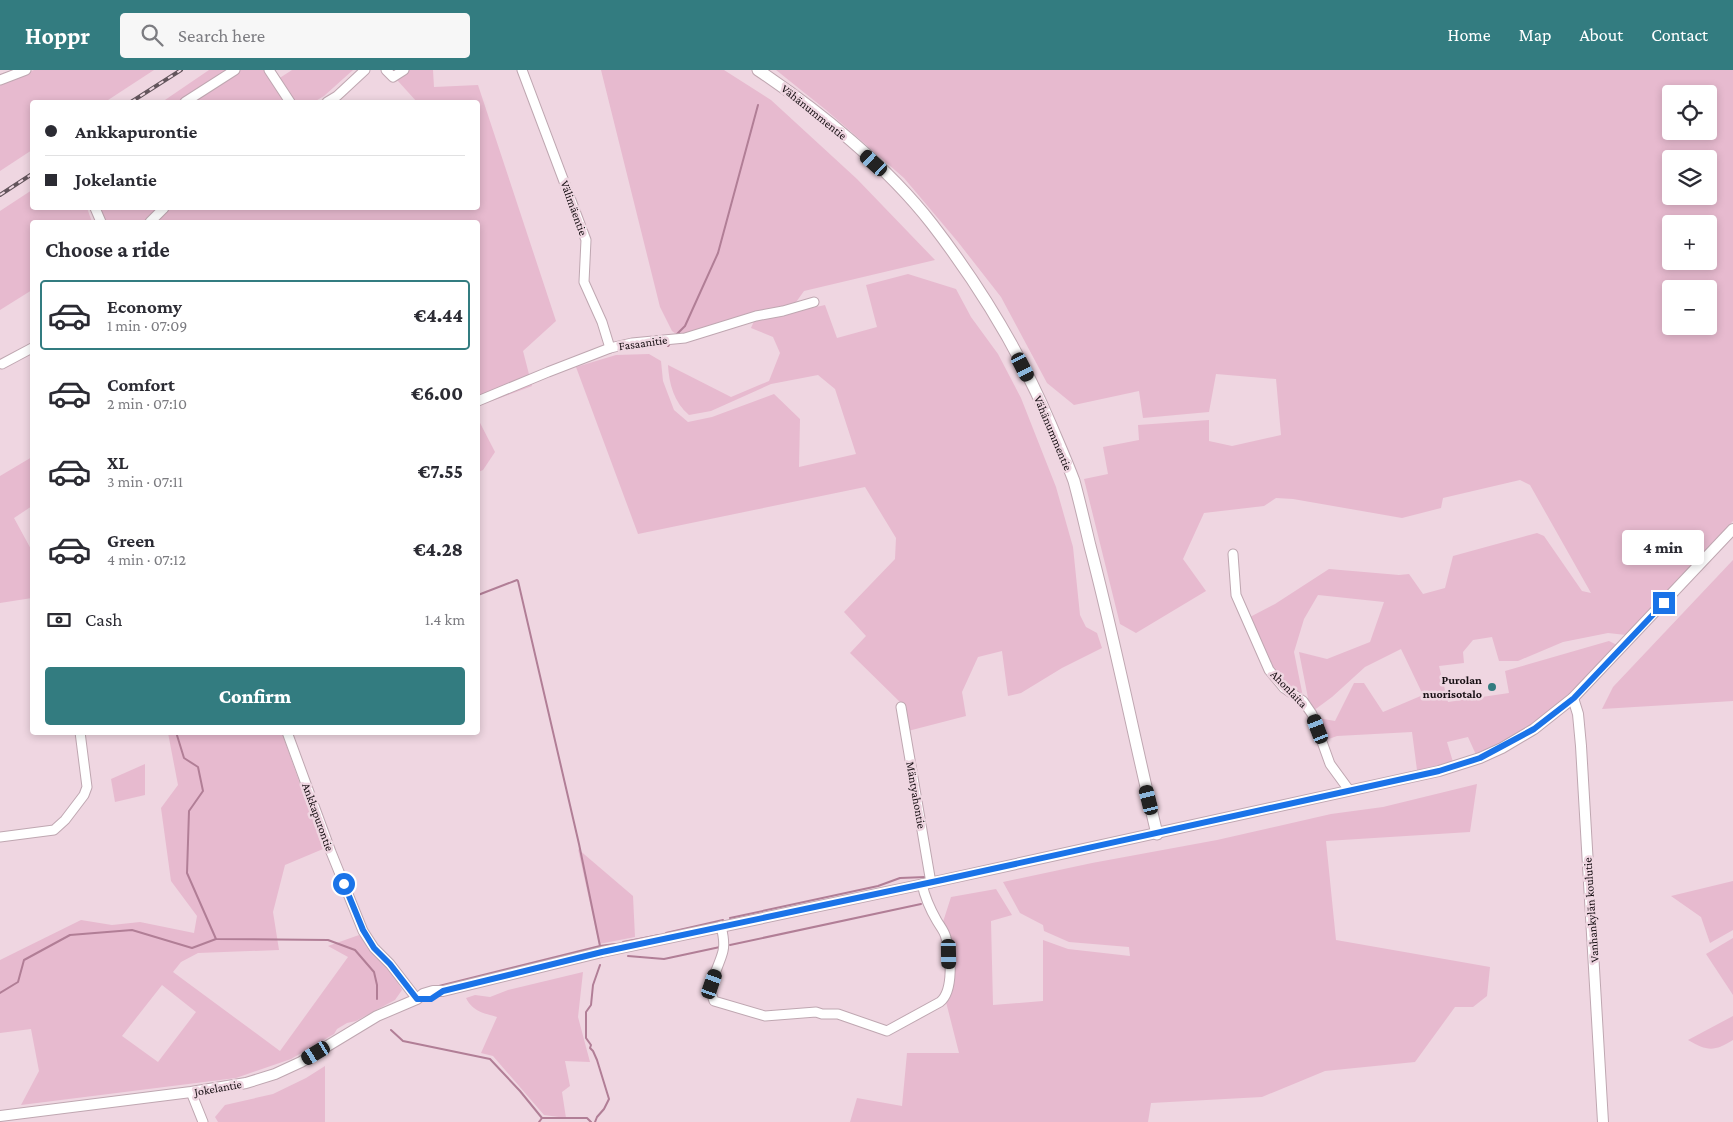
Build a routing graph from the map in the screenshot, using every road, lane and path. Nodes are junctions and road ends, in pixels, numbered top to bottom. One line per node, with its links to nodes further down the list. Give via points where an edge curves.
1 (26, 70): 9 (street)
2 (234, 70): 10 (street)
3 (269, 70): 11 (street)
4 (365, 70): 12 (street)
5 (386, 70): 6 (street, via 393,77)
6 (404, 70)
7 (522, 70): 16 (street, Välimäentie, via 586,240 584,282)
8 (758, 70): 27 (main road, Vähänummentie, via 839,131 886,173 931,223 981,294 1023,367 1073,480 1110,619)
9 (0, 80)
10 (189, 100)
11 (289, 100)
12 (330, 100)
13 (162, 210): 14 (street)
14 (152, 220)
15 (814, 302): 16 (street, Fasaanitie, via 685,338)
16 (610, 348): 19 (street, Fasaanitie)
17 (30, 349): 18 (street)
18 (2, 364)
19 (480, 400)
20 (1733, 530): 22 (street, Jokelantie)
21 (1233, 554): 26 (street, Ahonlaita, via 1236,595 1270,670 1312,714 1330,764)
22 (1574, 698): 26 (street, Jokelantie, via 1534,729 1480,758 1439,771); 35 (street, Vanhankylän koulutie, via 1581,746)
23 (901, 707): 29 (street, Mäntyahontie)
24 (80, 735): 28 (street, via 87,787 65,820 54,830)
25 (288, 735): 31 (street, Ankkapurontie, via 363,930)
26 (1349, 790): 27 (street, Jokelantie)
27 (1156, 834): 29 (street, Jokelantie)
28 (0, 837)
29 (927, 883): 30 (street, Jokelantie); 30 (street, Mäntyahontie, via 928,905 946,937 949,990 940,1002 887,1031 838,1014 816,1012 765,1016 714,1001 712,984 724,950)
30 (721, 926): 31 (street, Jokelantie, via 443,991 431,999)
31 (417, 999): 32 (street, Jokelantie, via 377,1016 275,1074 246,1083)
32 (190, 1092): 33 (street, Jokelantie); 34 (street)
33 (0, 1116)
34 (203, 1122)
35 (1603, 1122)

